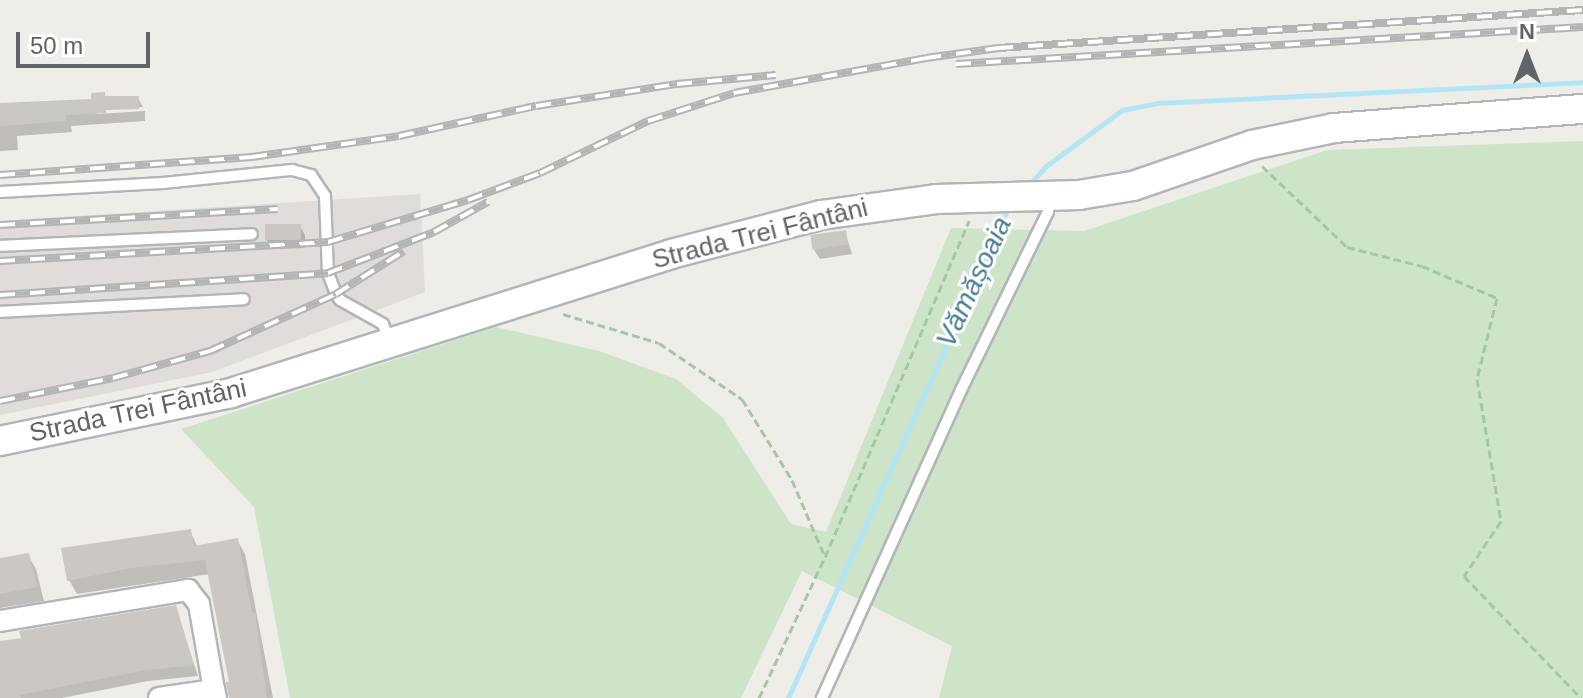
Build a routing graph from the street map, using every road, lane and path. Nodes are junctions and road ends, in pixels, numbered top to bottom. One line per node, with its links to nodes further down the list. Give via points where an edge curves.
1 (1583, 109): 2 (main road, Strada Trei Fântâni, via 1399,120)
2 (1252, 145): 5 (main road, Strada Trei Fântâni, via 1133,186); 19 (path, via 1259,163 1347,247 1422,266 1497,298 1477,379 1501,521 1464,576)
3 (0, 192): 11 (lane, via 292,170 311,175 325,196 328,273 336,294 383,324)
4 (992, 196): 5 (main road, Strada Trei Fântâni); 8 (main road, Strada Trei Fântâni, via 893,204 784,224); 13 (path)
5 (1044, 196): 18 (lane, via 1048,212)
6 (252, 234): 7 (lane)
7 (0, 246)
8 (545, 292): 11 (main road, Strada Trei Fântâni); 13 (path, via 552,311 659,343 742,399 792,480)
9 (244, 299): 10 (lane)
10 (0, 312)
11 (390, 342): 12 (main road, Strada Trei Fântâni, via 231,393)
12 (0, 441)
13 (825, 557): 17 (path)
14 (0, 621): 15 (street, via 188,590 199,604)
15 (215, 694): 16 (street)
16 (159, 698)
17 (759, 698)
18 (822, 698)
19 (1581, 698)

